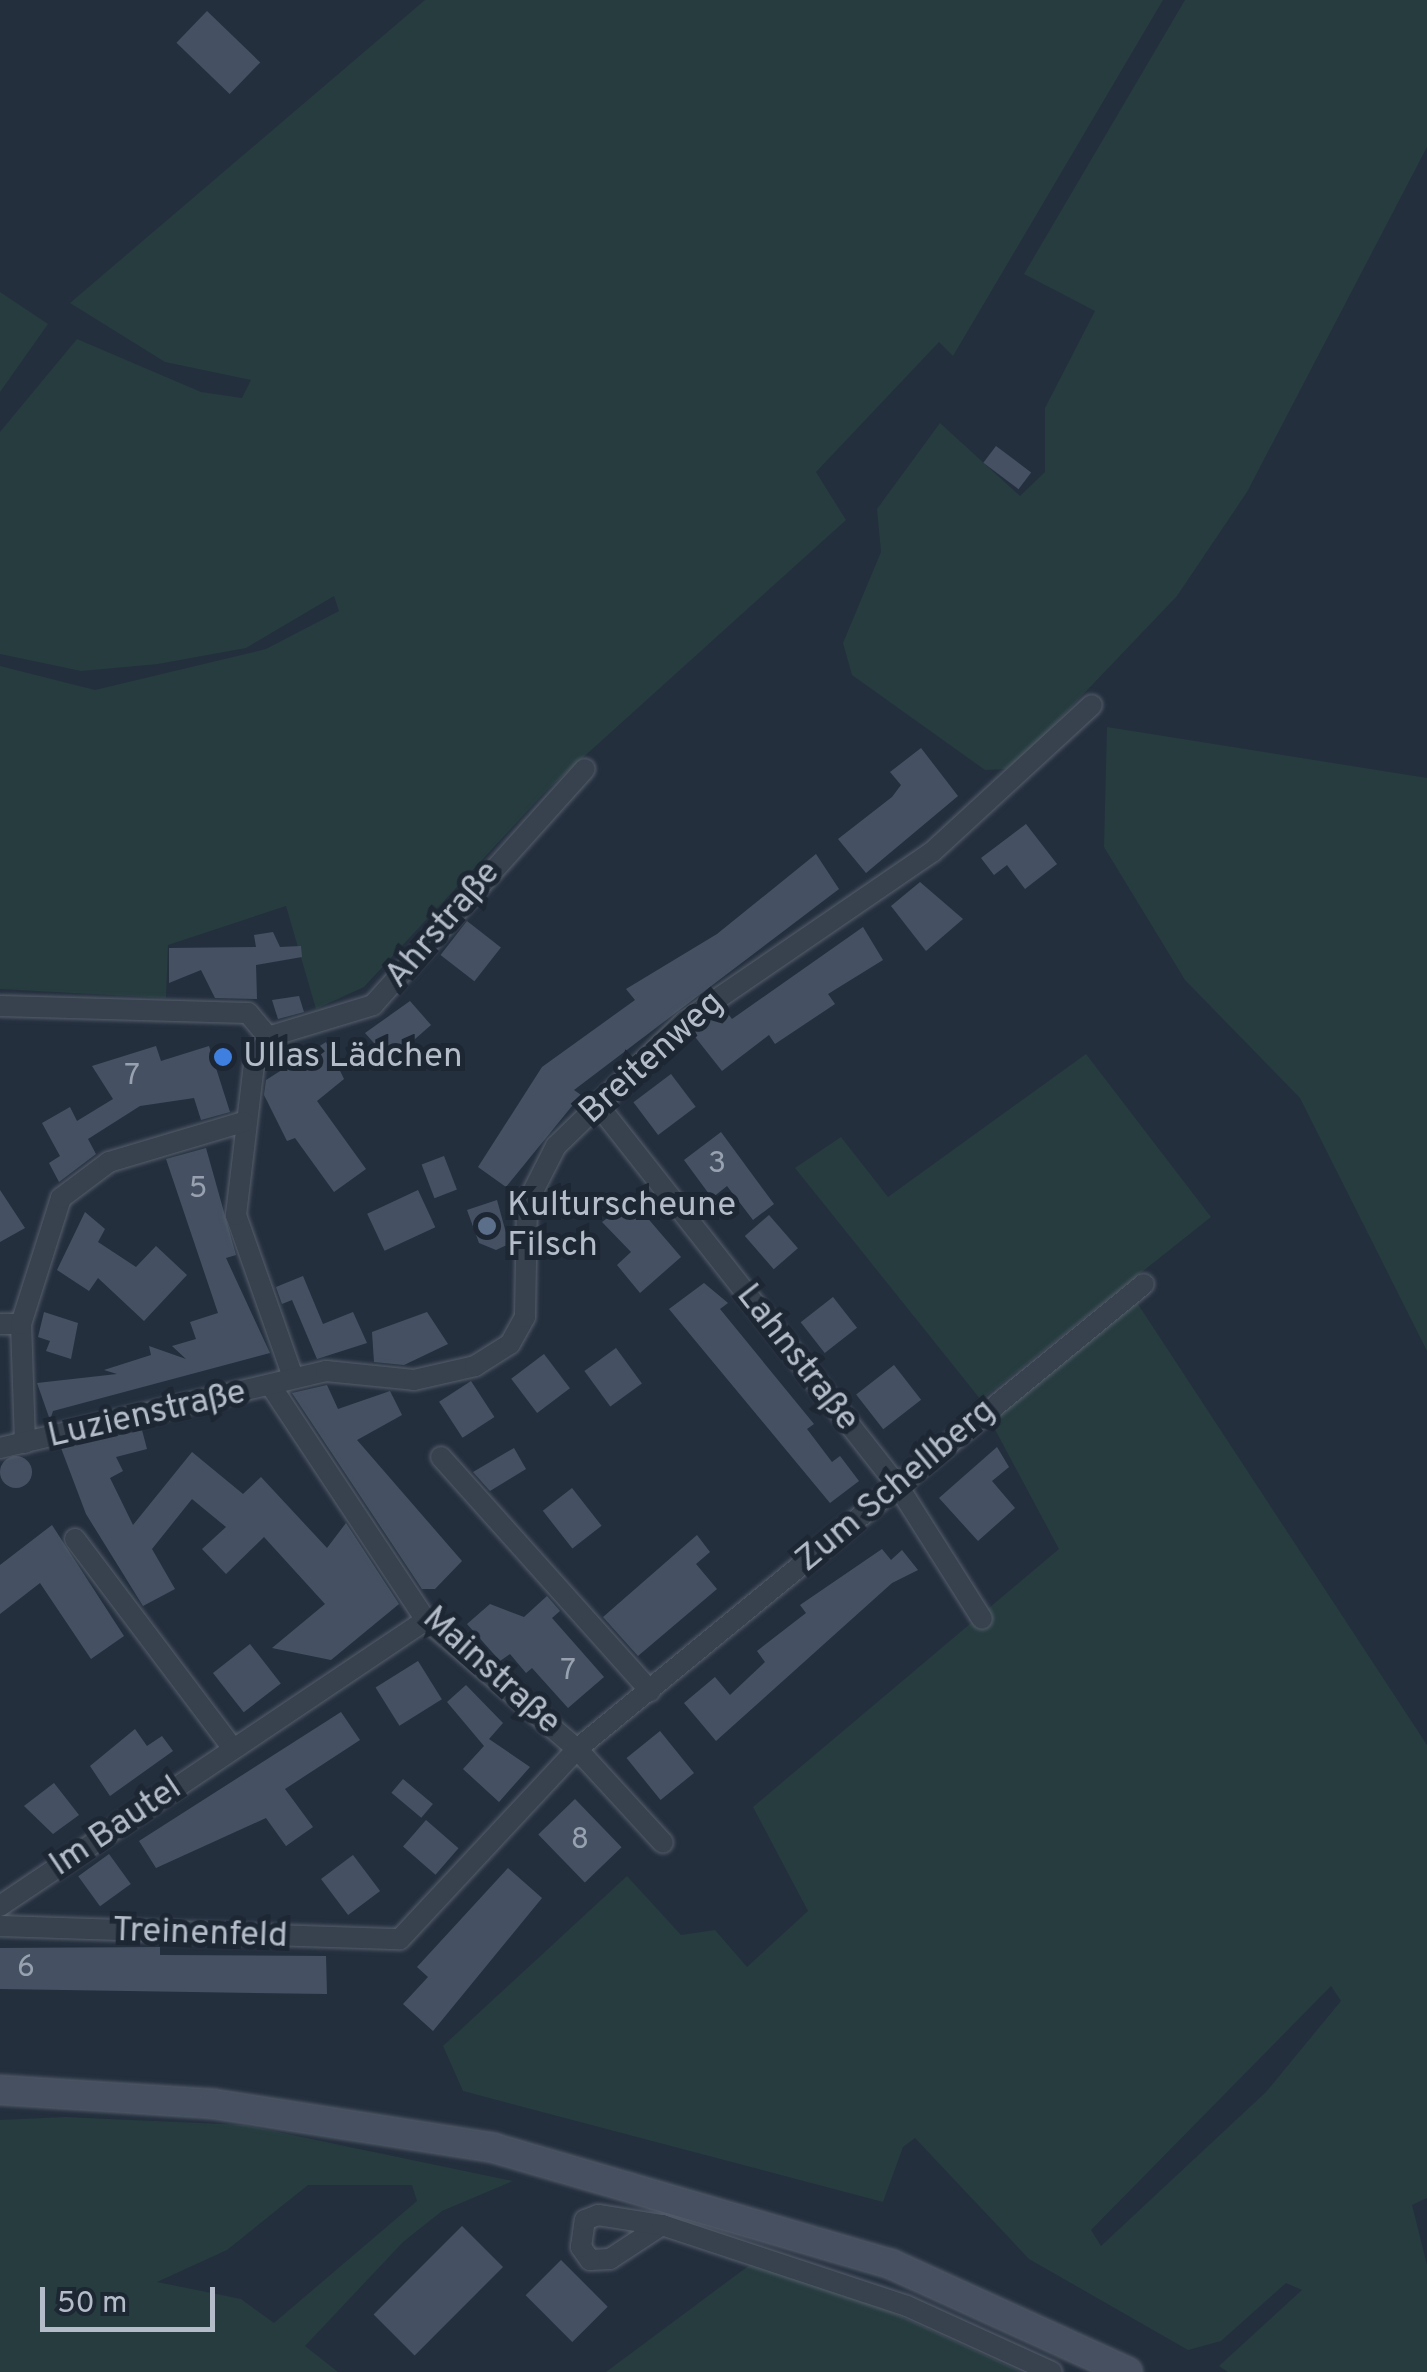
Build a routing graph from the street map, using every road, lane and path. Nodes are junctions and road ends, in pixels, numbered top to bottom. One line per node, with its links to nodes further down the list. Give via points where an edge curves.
1 (1092, 705): 5 (street, Breitenweg, via 932,852 685,1021)
2 (585, 768): 4 (street, Ahrstraße, via 373,1005)
3 (0, 1006): 4 (street, via 248,1013)
4 (268, 1037): 6 (street)
5 (598, 1106): 9 (street, Breitenweg, via 556,1146 527,1203 525,1317 510,1344 475,1366 414,1380); 14 (street, Lahnstraße)
6 (243, 1122): 8 (street, via 109,1162 61,1198); 9 (street, via 236,1215)
7 (1144, 1284): 14 (street, Zum Schellberg)
8 (10, 1324): 11 (street)
9 (293, 1377): 10 (street, Luzienstraße)
10 (271, 1386): 11 (street, Luzienstraße); 17 (street, Mainstraße)
11 (25, 1442): 12 (street, Luzienstraße)
12 (0, 1448)
13 (440, 1457): 18 (street)
14 (898, 1486): 16 (street, Lahnstraße); 18 (street, Zum Schellberg)
15 (75, 1540): 19 (street)
16 (982, 1619)
17 (426, 1620): 19 (street, Im Bautel); 20 (street, Mainstraße)
18 (650, 1691): 20 (street, Zum Schellberg)
19 (232, 1747): 22 (street, Im Bautel)
20 (577, 1749): 21 (street, Mainstraße); 24 (street, Zum Schellberg)
21 (663, 1843)
22 (0, 1906)
23 (0, 1926): 24 (street, Treinenfeld)
24 (400, 1939)
25 (0, 2090): 28 (main road, via 230,2106 513,2153 874,2258)
26 (662, 2225): 27 (street, via 907,2306)
27 (1052, 2372)
28 (1128, 2372)

